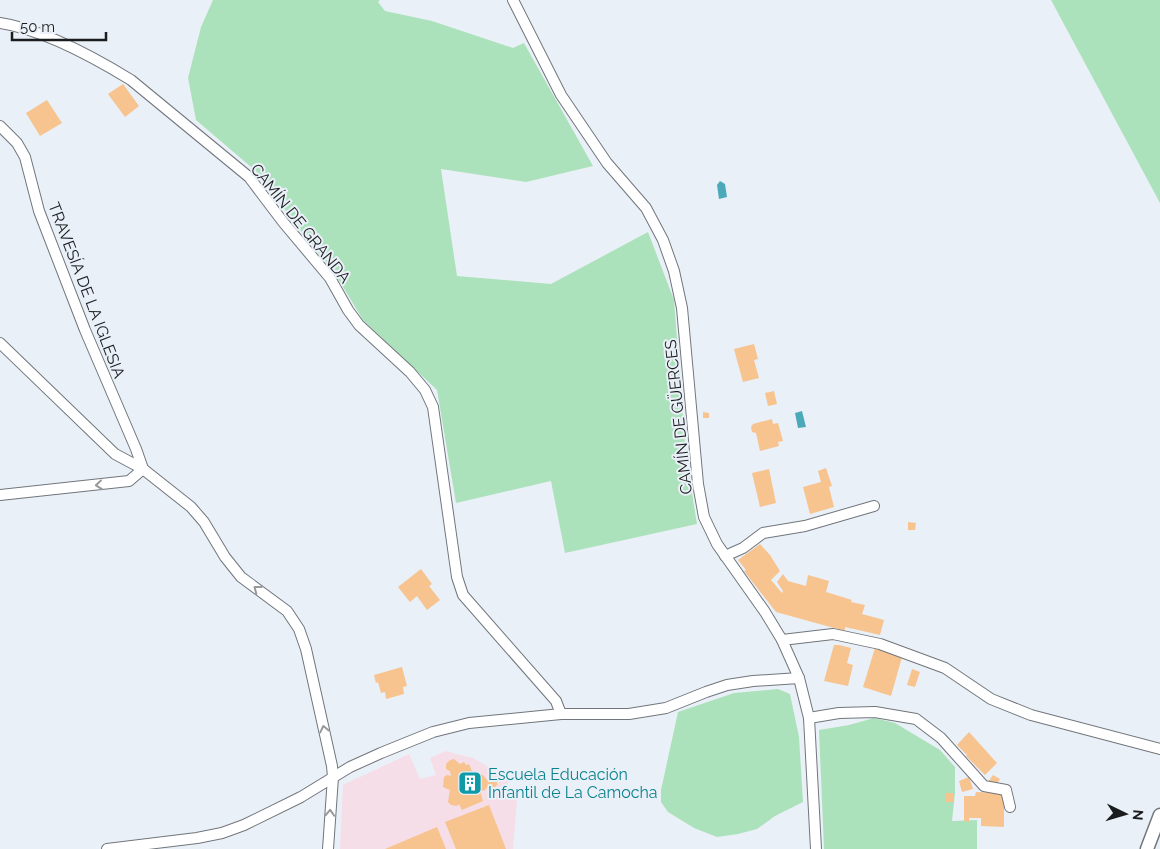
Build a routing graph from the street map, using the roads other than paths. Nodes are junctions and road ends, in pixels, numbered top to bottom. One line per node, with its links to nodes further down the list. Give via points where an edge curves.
1 (513, 0): 8 (street, CAMÍN DE GÜERCES, via 561,95 606,163 646,208 663,240 682,308 698,484 704,517)
2 (0, 24): 11 (street, CAMÍN DE GRANDA, via 49,37 110,67 249,177 330,278 359,325 425,390 433,407 457,577 464,594 556,701)
3 (0, 126): 5 (street, TRAVESÍA DE LA IGLESIA, via 17,143 25,157 39,212)
4 (0, 343): 5 (street, via 114,454)
5 (143, 469): 6 (street, one-way to 6, via 129,482); 14 (street, one-way to 5, via 299,628 287,612 241,577 191,507)
6 (0, 495)
7 (874, 506): 8 (street, via 805,526 763,533)
8 (725, 556): 9 (street, CAMÍN DE GÜERCES)
9 (782, 640): 10 (street, CAMÍN DE GÜERCES); 13 (street, via 833,634 880,644 945,668 991,699 1031,716)
10 (800, 678): 11 (street, via 727,685 666,708 629,714); 12 (street, CAMÍN DE GÜERCES)
11 (561, 714): 14 (street, via 469,723 433,732)
12 (809, 718): 15 (street, via 875,712 916,719 941,738 984,786 1006,790); 19 (street, CAMÍN DE GÜERCES)
13 (1160, 749)
14 (333, 777): 17 (street, via 301,797 229,830 197,838); 18 (street, one-way to 14)
15 (1010, 807)
16 (1160, 815): 20 (street)
17 (107, 849)
18 (328, 849)
19 (816, 849)
20 (1146, 849)

